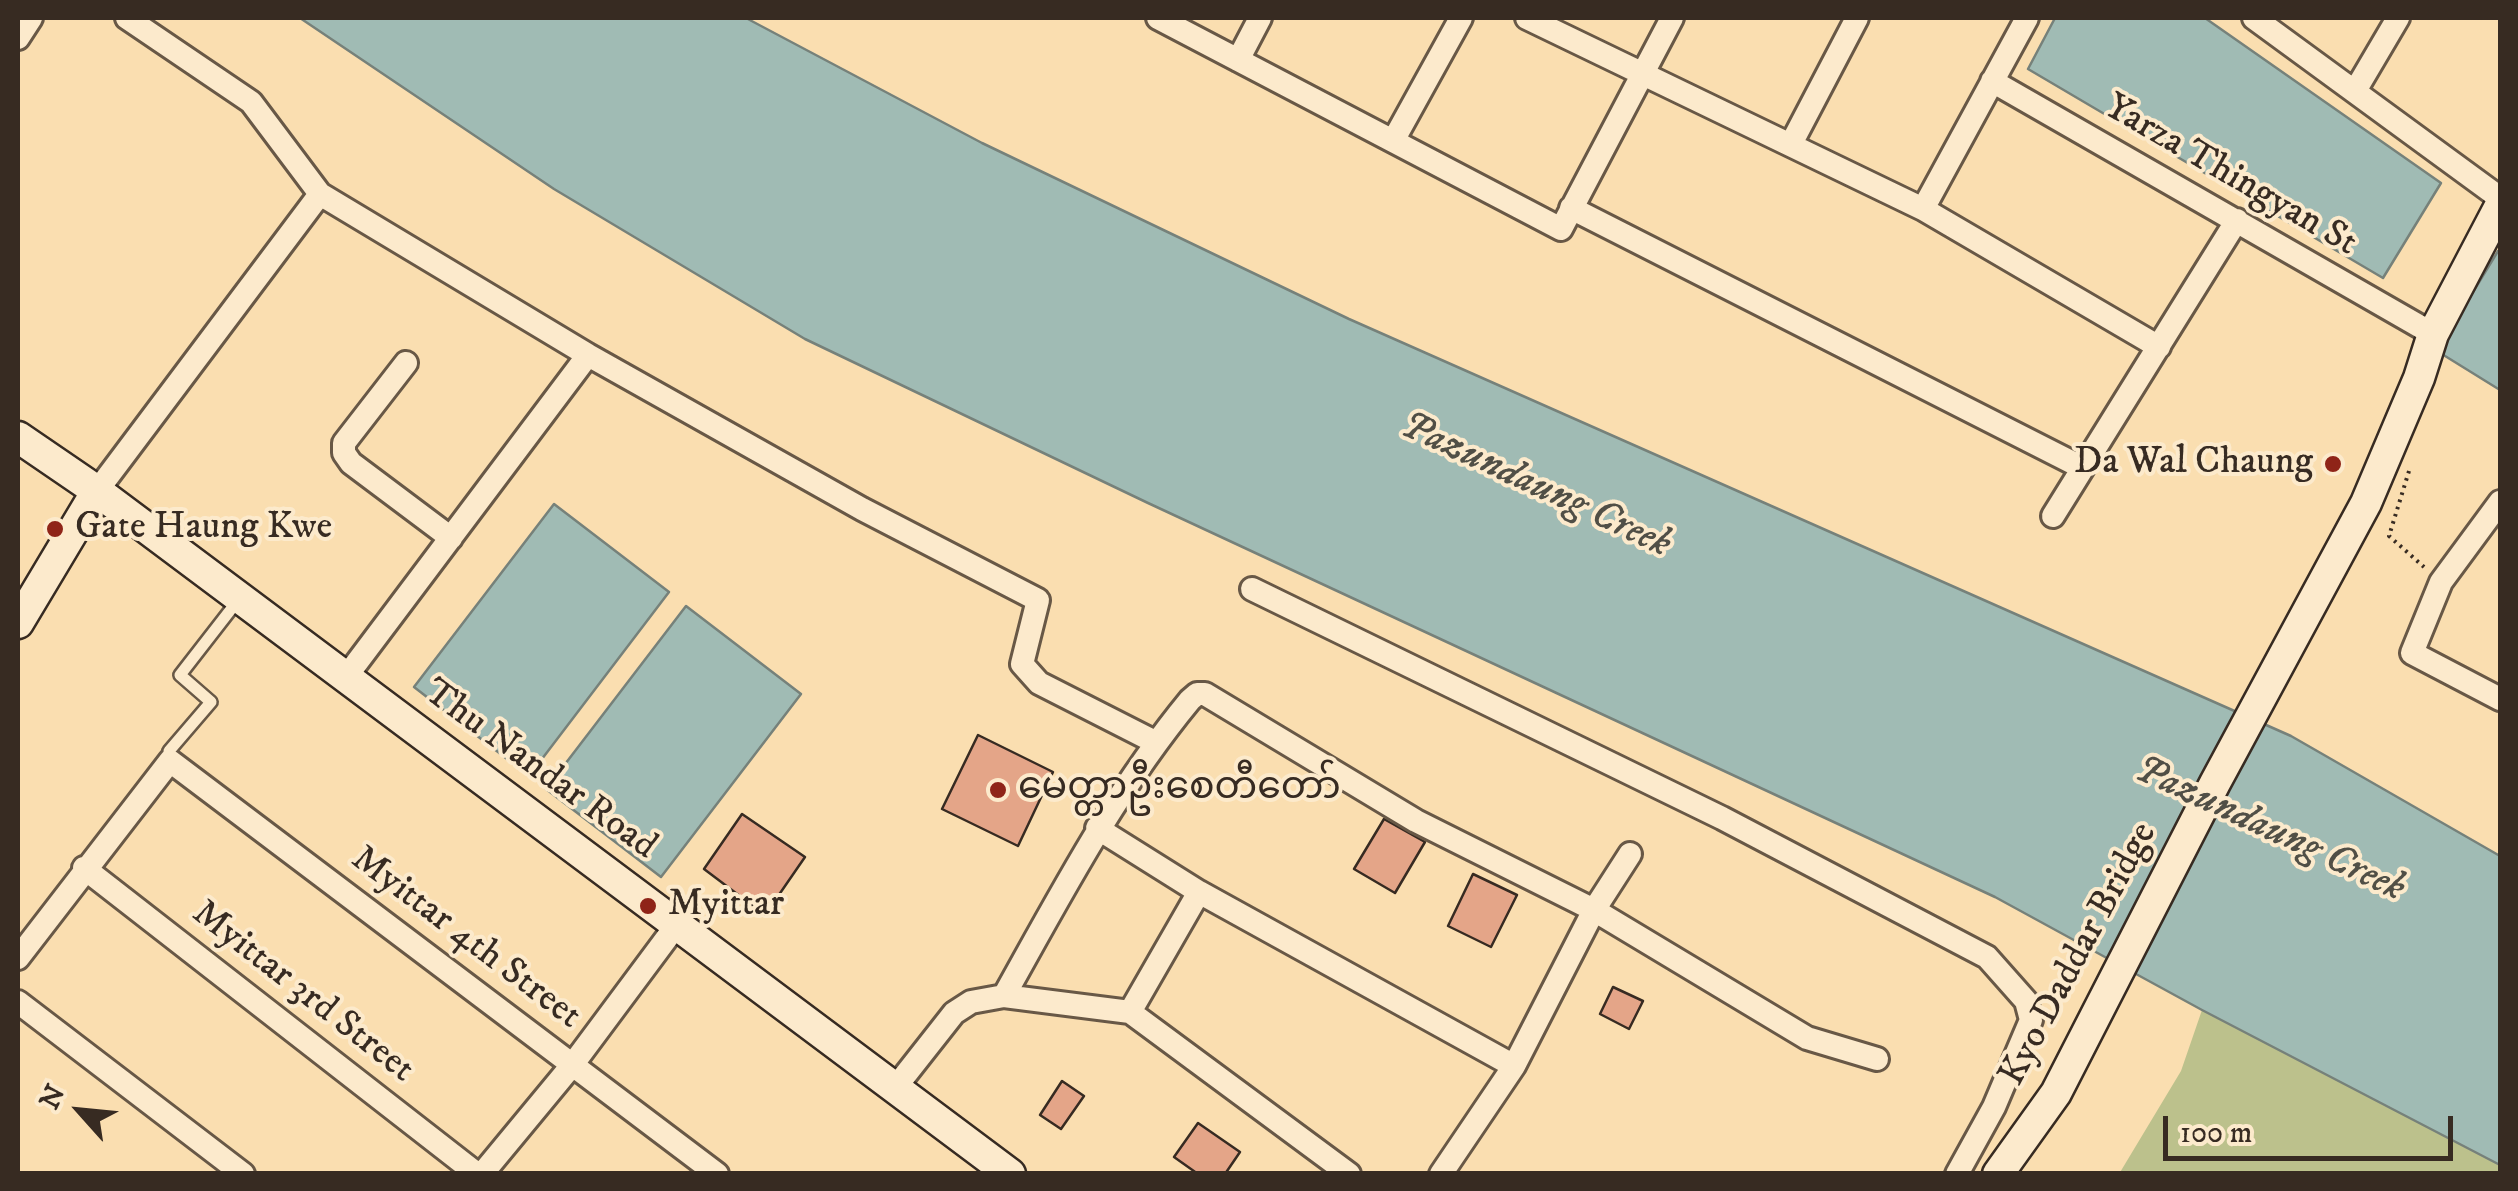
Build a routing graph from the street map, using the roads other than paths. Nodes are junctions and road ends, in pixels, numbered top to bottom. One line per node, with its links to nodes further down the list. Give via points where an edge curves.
1 (32, 18): 12 (street)
2 (127, 18): 19 (street, via 251,102)
3 (1158, 18): 13 (street)
4 (1260, 18): 13 (street)
5 (1461, 18): 17 (street)
6 (1527, 18): 14 (street)
7 (1672, 18): 14 (street)
8 (1857, 18): 18 (street)
9 (2027, 18): 15 (street)
10 (2254, 18): 16 (street)
11 (2398, 18): 16 (street)
12 (18, 38)
13 (1238, 60): 17 (street)
14 (1642, 74): 18 (street); 23 (street)
15 (1992, 81): 22 (street); 24 (street, Yarza Thingyan St)
16 (2355, 91): 20 (street)
17 (1393, 141): 23 (street)
18 (1791, 144): 22 (street)
19 (320, 194): 27 (street); 31 (street)
20 (2500, 198)
21 (2500, 206): 25 (main road, Kyo Daddar Bridge)
22 (1923, 209): 26 (street)
23 (1566, 219): 30 (street)
24 (2237, 220): 25 (street, Yarza Thingyan St); 26 (street)
25 (2432, 334): 63 (main road, Kyo Daddar Bridge, via 2366,503 2056,1092)
26 (2159, 346): 30 (street)
27 (588, 355): 34 (street); 40 (street, via 1038,600 1022,664 1039,683)
28 (406, 363): 34 (street, via 344,443 344,452)
29 (18, 437): 31 (main road, Thu Nandar Road)
30 (2083, 468): 33 (street)
31 (98, 491): 36 (main road, Thu Nandar Road); 37 (main road)
32 (2497, 512): 39 (street, via 2441,582 2412,653)
33 (2053, 516)
34 (451, 538): 38 (street)
35 (1252, 589): 62 (street, via 1722,818 1987,957 2026,1001 2031,1020)
36 (239, 599): 38 (main road, Thu Nandar Road); 41 (lane, via 180,675 210,702 170,751)
37 (18, 623)
38 (346, 677): 47 (main road, Thu Nandar Road)
39 (2500, 699)
40 (1155, 742): 42 (street); 46 (street, via 1190,700 1205,694 1416,821)
41 (170, 762): 44 (street); 53 (street, Myittar 4th Street)
42 (1097, 828): 45 (street); 49 (street)
43 (1630, 854): 46 (street)
44 (84, 868): 48 (street); 57 (street, Myittar 3rd Street)
45 (1198, 892): 51 (street); 54 (street)
46 (1594, 910): 52 (street, via 1808,1038); 54 (street)
47 (678, 923): 53 (street); 55 (main road, Thu Nandar Road)
48 (18, 958)
49 (1004, 996): 51 (street); 55 (street, via 961,1006)
50 (18, 1002): 56 (street)
51 (1130, 1012): 60 (street)
52 (1877, 1059)
53 (573, 1064): 57 (street); 58 (street, Myittar 4th Street)
54 (1514, 1066): 61 (street)
55 (894, 1088): 59 (main road, Thu Nandar Road)
56 (244, 1174)
57 (479, 1174)
58 (716, 1174)
59 (1010, 1174)
60 (1349, 1174)
61 (1441, 1174)
62 (1957, 1174)
63 (1998, 1174)

